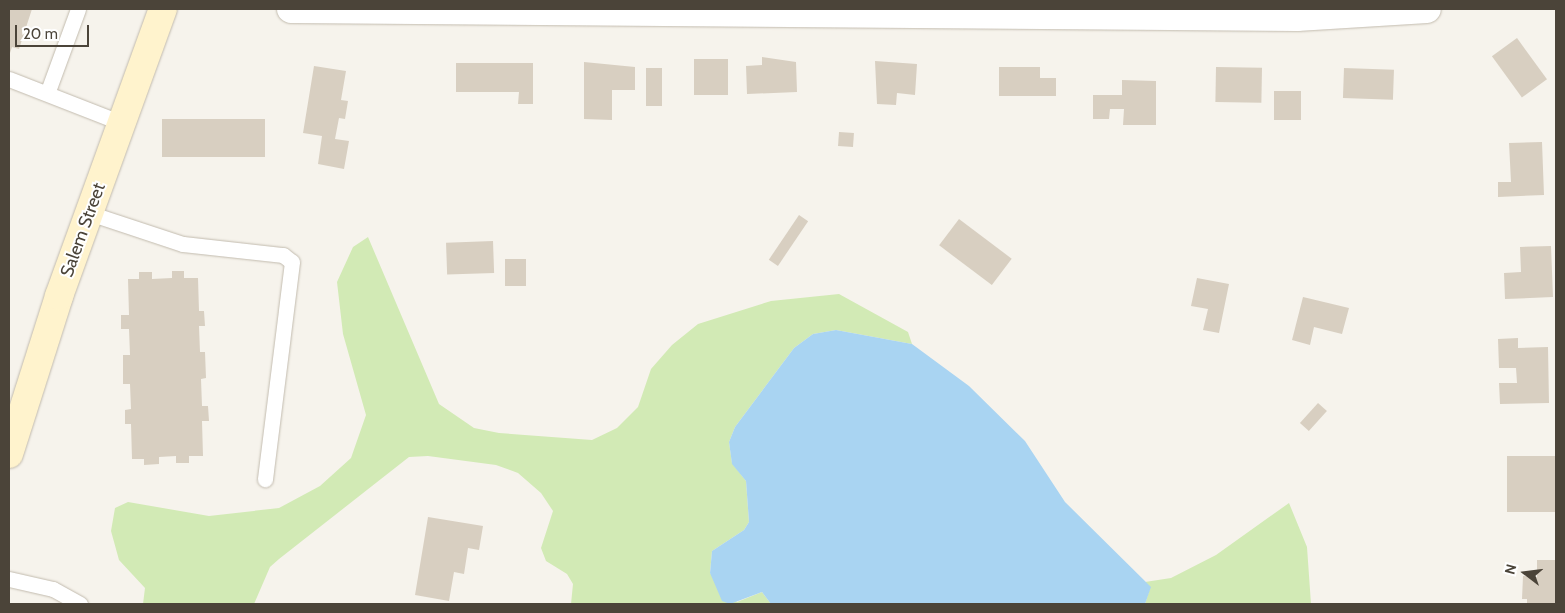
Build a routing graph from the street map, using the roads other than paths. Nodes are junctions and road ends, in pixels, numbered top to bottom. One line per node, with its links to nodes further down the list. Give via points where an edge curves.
1 (78, 9): 7 (lane)
2 (163, 9): 8 (main road, Salem Street)
3 (291, 9): 5 (street)
4 (1427, 9): 5 (street)
5 (1353, 12)
6 (9, 79): 7 (lane)
7 (48, 91): 8 (lane)
8 (122, 123): 9 (main road, Salem Street)
9 (89, 214): 10 (main road, Salem Street); 11 (lane, via 183,244 280,254 292,262)
10 (11, 439)
11 (265, 479)
12 (9, 579): 13 (lane, via 53,589)
13 (80, 604)

